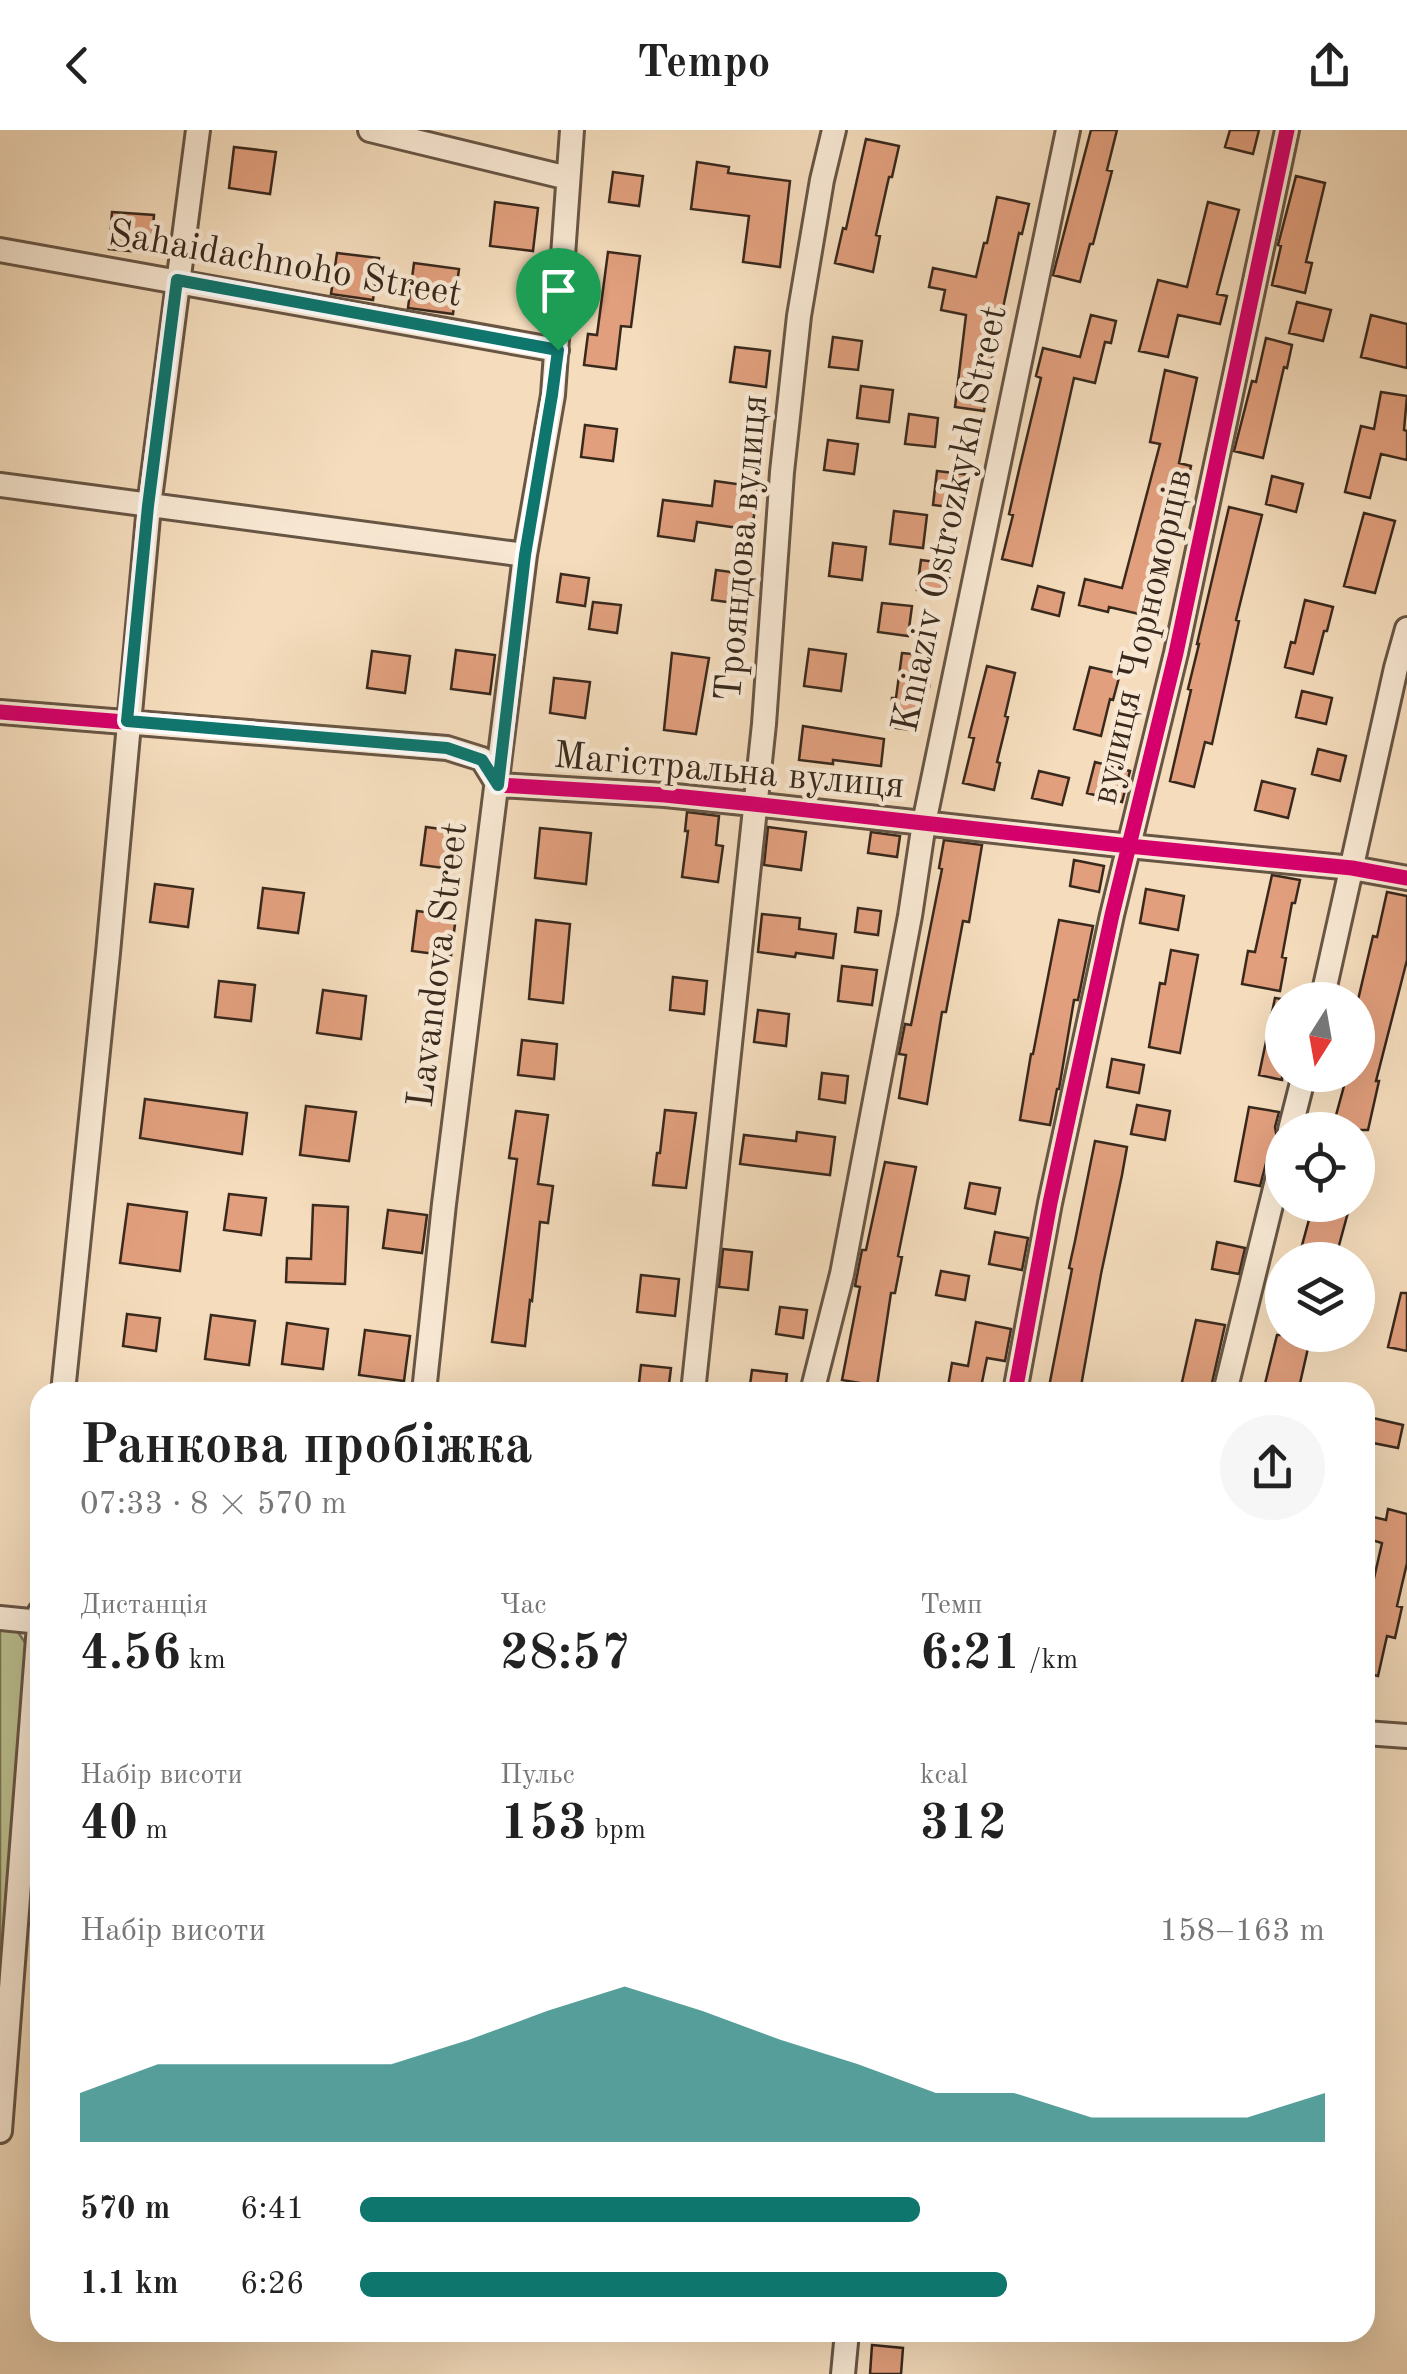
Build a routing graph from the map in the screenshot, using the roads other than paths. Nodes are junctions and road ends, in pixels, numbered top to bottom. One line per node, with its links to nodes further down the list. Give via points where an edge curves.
1 (198, 130): 9 (street)
2 (370, 130): 7 (street)
3 (572, 130): 7 (street, Lavandova Street)
4 (834, 130): 18 (street, Трояндова вулиця, via 799,316)
5 (1068, 130): 19 (street, Kniaziv Ostrozkykh Street)
6 (1287, 130): 20 (street, вулиця Чорноморців, via 1176,653)
7 (568, 178): 10 (street, Lavandova Street)
8 (0, 250): 9 (street, Sahaidachnoho Street)
9 (177, 280): 10 (street, Sahaidachnoho Street); 12 (street)
10 (558, 350): 13 (street, Lavandova Street)
11 (0, 485): 12 (street)
12 (148, 506): 13 (street); 16 (street)
13 (525, 555): 17 (street, Lavandova Street)
14 (1407, 629): 21 (street)
15 (0, 712): 16 (street, Магістральна вулиця)
16 (127, 721): 17 (street, Магістральна вулиця, via 447,748 482,760); 25 (street)
17 (498, 785): 18 (street, Магістральна вулиця); 26 (street, Lavandova Street)
18 (754, 804): 19 (street, Магістральна вулиця); 27 (street, Трояндова вулиця)
19 (924, 823): 20 (street, Магістральна вулиця); 28 (street, Kniaziv Ostrozkykh Street, via 846,1255)
20 (1128, 846): 21 (street, Магістральна вулиця); 29 (street, вулиця Чорноморців)
21 (1352, 868): 22 (street, Магістральна вулиця); 23 (street)
22 (1407, 878)
23 (1326, 982)
24 (1267, 1222): 30 (street)
25 (63, 1382)
26 (425, 1382)
27 (694, 1382)
28 (814, 1382)
29 (1016, 1382)
30 (1227, 1382)
31 (0, 1618): 32 (street)
32 (30, 1621)
33 (1375, 1734): 34 (street)
34 (1407, 1736)
35 (30, 1749): 36 (street)
36 (0, 2130)
37 (846, 2342): 38 (street)
38 (843, 2374)

